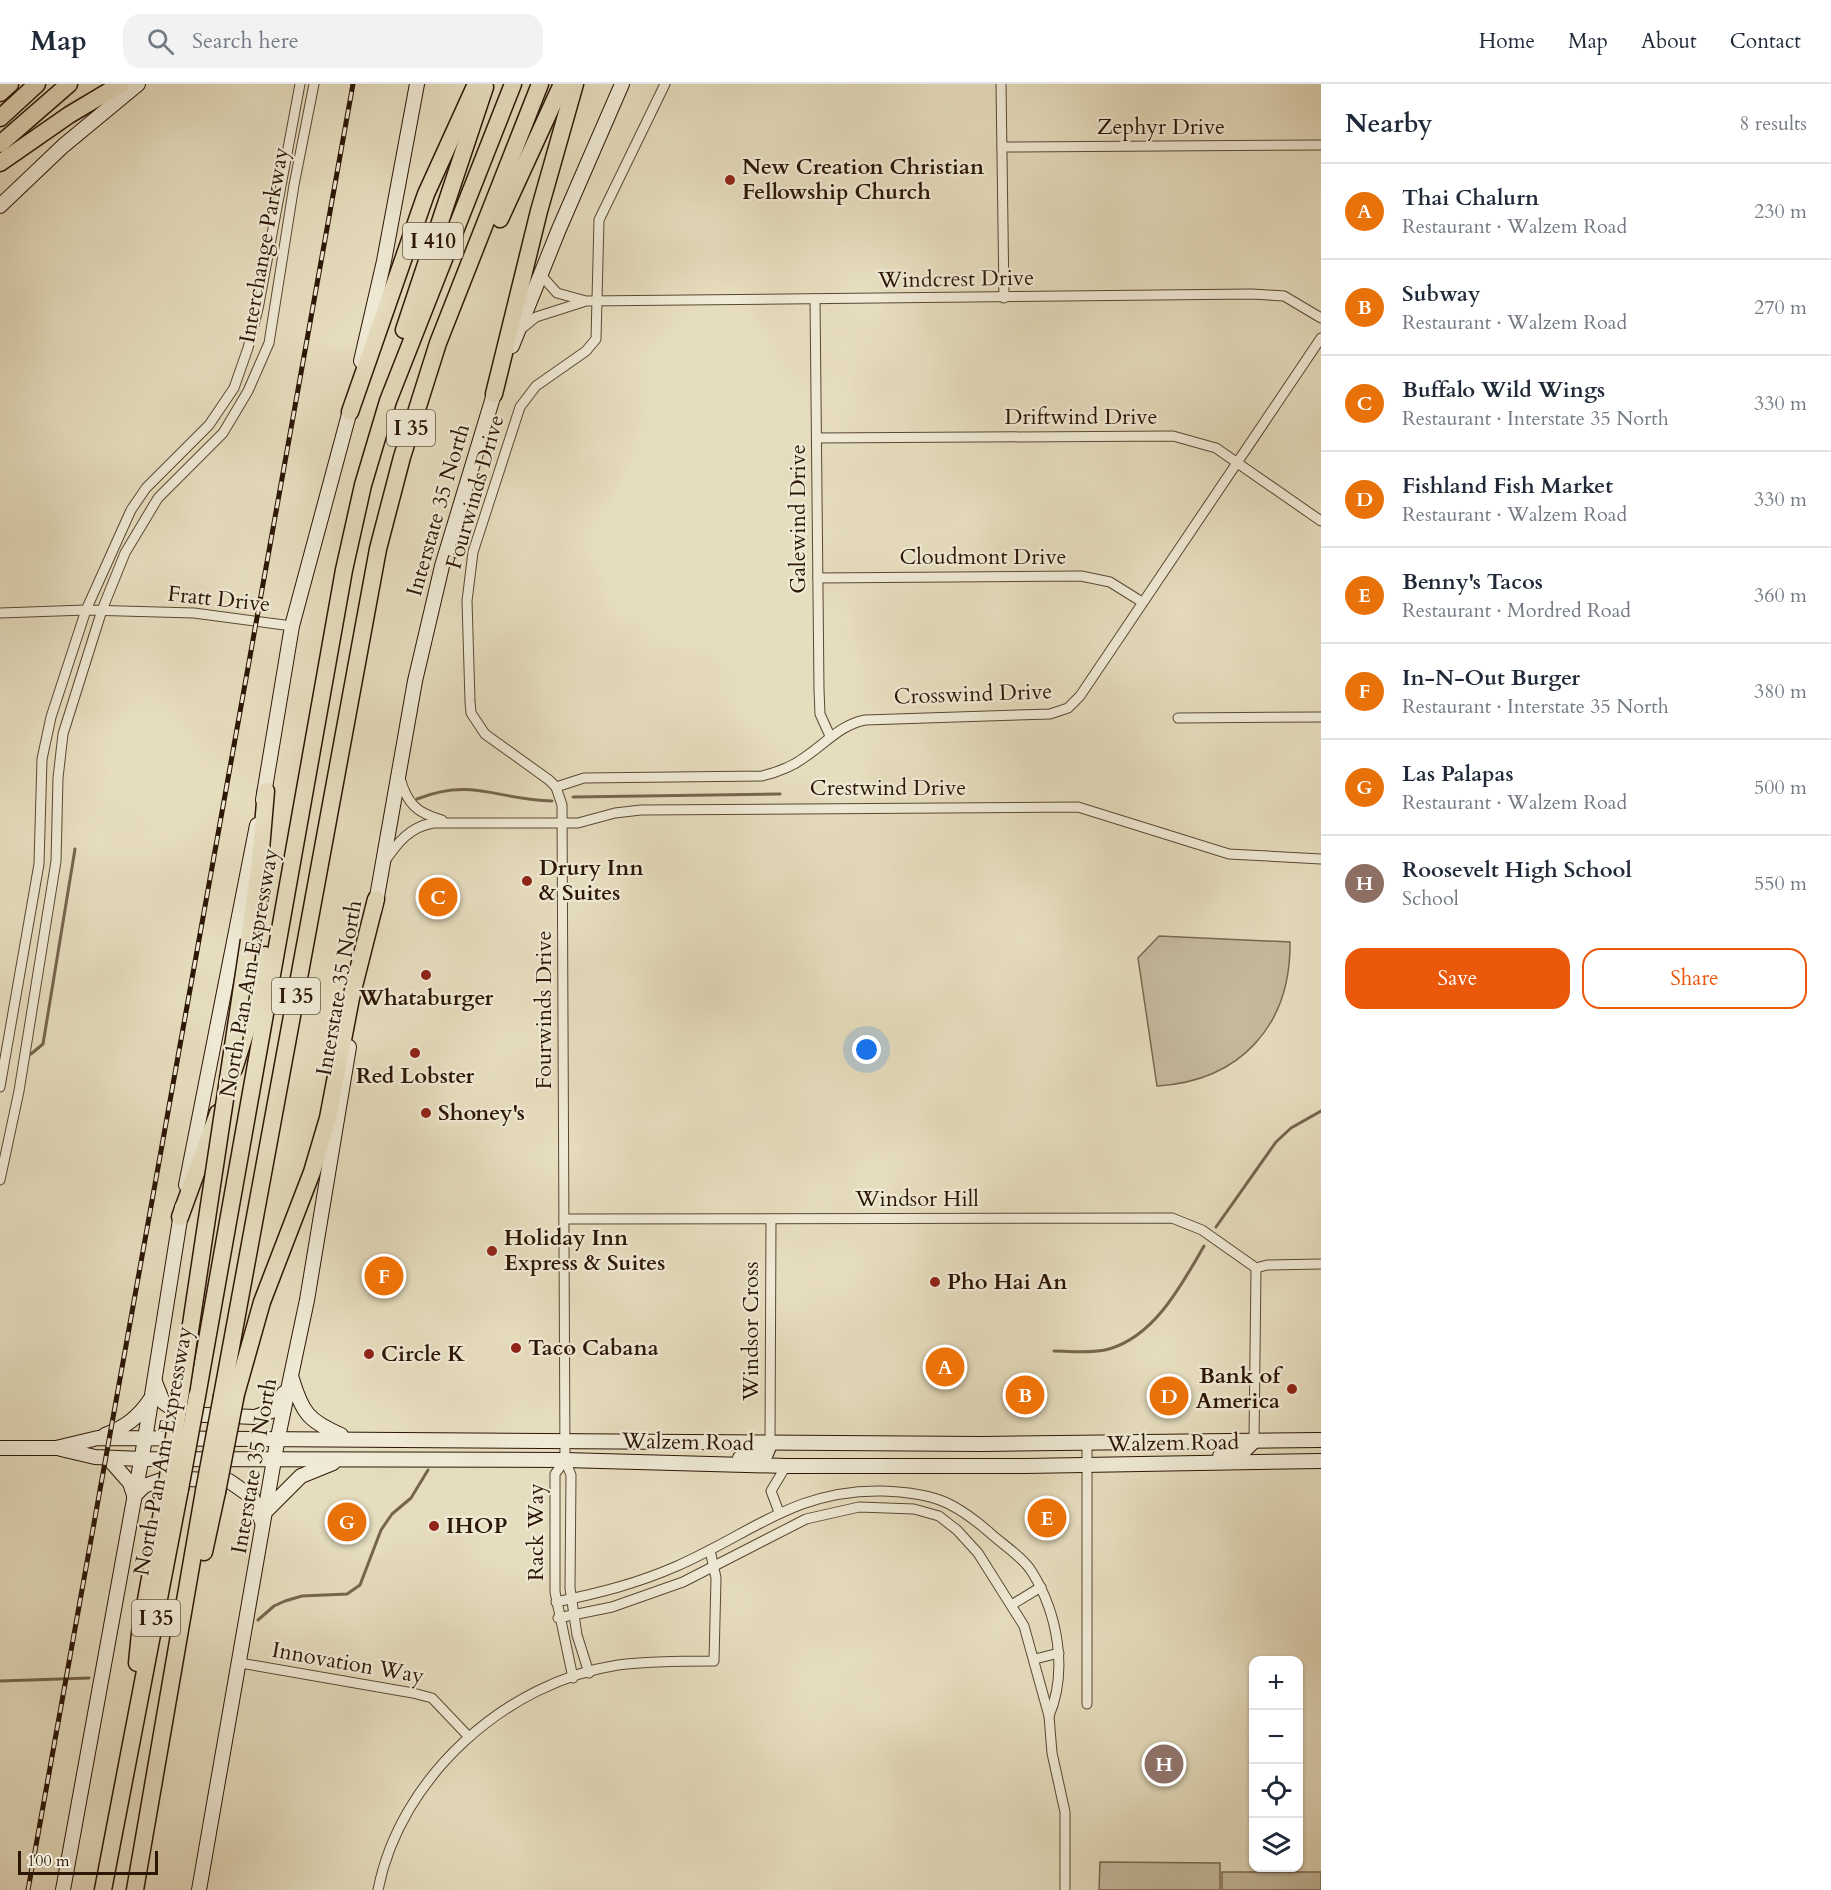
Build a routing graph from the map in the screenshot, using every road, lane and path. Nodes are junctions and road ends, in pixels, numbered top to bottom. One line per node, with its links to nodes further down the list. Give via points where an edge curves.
1 (10, 84): 18 (highway)
2 (37, 84): 19 (highway)
3 (69, 84): 20 (highway)
4 (121, 84): 23 (highway)
5 (138, 84): 24 (main road, via 63,146)
6 (300, 84): 42 (street, Interchange Parkway, via 258,309 234,388 209,424 146,488 131,510)
7 (314, 84): 43 (street, Interchange Parkway, via 269,343 260,367 223,433 158,498 125,553)
8 (417, 84): 36 (main road, via 384,261)
9 (476, 84): 36 (highway, via 426,194)
10 (486, 84): 35 (highway, I 410, via 405,329)
11 (513, 84): 35 (highway, North Pan Am Expressway / I 35)
12 (540, 84): 25 (highway)
13 (562, 84): 25 (highway, I 410, via 489,244)
14 (576, 84): 34 (highway, via 539,211)
15 (622, 84): 26 (main road, Interstate 35 North)
16 (665, 84): 30 (street, Fourwinds Drive, via 599,220)
17 (1001, 84): 22 (street)
18 (0, 93)
19 (0, 118)
20 (0, 144)
21 (1321, 146): 22 (street, Zephyr Drive)
22 (1002, 147): 27 (street)
23 (0, 164)
24 (0, 206)
25 (470, 267): 67 (highway, I 35, via 438,343 378,549)
26 (540, 274): 29 (street, Windcrest Drive, via 557,293); 32 (main road, Interstate 35 North)
27 (1004, 298): 28 (street, Windcrest Drive); 31 (street, Windcrest Drive, via 1284,296)
28 (815, 299): 30 (street, Windcrest Drive); 37 (street, Galewind Drive)
29 (586, 302): 30 (street, Windcrest Drive); 32 (street, Windcrest Drive, via 536,317)
30 (598, 302): 50 (street, Fourwinds Drive, via 596,339 586,351 536,386 520,406 469,570 471,713 485,734)
31 (1321, 318)
32 (517, 332): 34 (main road, Interstate 35 North)
33 (1321, 338): 38 (street, Crosswind Drive)
34 (494, 394): 49 (main road, Interstate 35 North, via 441,566)
35 (388, 401): 54 (highway, North Pan Am Expressway / I 35, via 346,560)
36 (350, 412): 45 (main road)
37 (817, 438): 38 (street, Driftwind Drive, via 1166,436 1216,448); 40 (street, Galewind Drive)
38 (1237, 462): 39 (street, Driftwind Drive); 41 (street, Crosswind Drive)
39 (1321, 521)
40 (818, 578): 41 (street, Cloudmont Drive, via 1081,576 1110,582); 48 (street, Galewind Drive, via 820,714)
41 (1142, 602): 48 (street, Crosswind Drive, via 1068,708 1050,714 865,720)
42 (86, 610): 43 (street, Fratt Drive); 44 (street, Fratt Drive); 58 (street, Interchange Parkway, via 51,717 42,759 39,864)
43 (102, 610): 45 (street, Fratt Drive, via 194,613); 59 (street, Interchange Parkway, via 63,735 56,861)
44 (0, 613)
45 (292, 626): 51 (main road)
46 (1321, 717): 47 (street)
47 (1178, 718)
48 (830, 736): 50 (street, Crosswind Drive, via 806,757 762,776 584,778)
49 (398, 774): 52 (street, Crestwind Drive, via 404,795 415,809); 56 (main road, Interstate 35 North)
50 (556, 787): 53 (street, Fourwinds Drive)
51 (266, 791): 60 (main road, via 248,865); 90 (highway, bridge, via 260,861)
52 (450, 822): 53 (street, Crestwind Drive); 56 (street, Crestwind Drive, via 416,828)
53 (563, 823): 55 (street, Crestwind Drive, via 641,810 1078,807 1229,854); 61 (street, Fourwinds Drive)
54 (298, 824): 60 (highway, via 275,905 252,1012); 90 (highway, North Pan Am Expressway / I 35, bridge, via 197,1396)
55 (1321, 859)
56 (382, 864): 57 (main road, Interstate 35 North)
57 (376, 899): 65 (main road, Interstate 35 North); 67 (highway, via 351,998 328,1118 312,1172)
58 (0, 1087)
59 (0, 1180)
60 (180, 1217): 66 (main road)
61 (564, 1219): 62 (street, Windsor Hill); 75 (street, Fourwinds Drive)
62 (771, 1219): 64 (street, Windsor Hill, via 1172,1218 1202,1230); 77 (street, Windsor Cross)
63 (1321, 1264): 64 (street, via 1267,1265)
64 (1256, 1269): 74 (street)
65 (291, 1377): 66 (main road, via 283,1397 272,1410 244,1417 174,1412 160,1397); 69 (main road, Interstate 35 North); 71 (main road, via 308,1416 323,1428)
66 (155, 1380): 68 (main road)
67 (229, 1395): 111 (highway, I 35, bridge)
68 (152, 1399): 70 (main road, via 123,1428); 72 (main road)
69 (278, 1437): 71 (main road, Walzem Road); 72 (main road, Walzem Road); 81 (main road, Interstate 35 North)
70 (98, 1438): 72 (main road, Walzem Road); 79 (main road, Walzem Road)
71 (349, 1438): 75 (main road, Walzem Road)
72 (145, 1439): 82 (main road)
73 (1321, 1440): 74 (main road, Walzem Road)
74 (1254, 1441): 76 (main road, Walzem Road); 87 (main road, via 1243,1452)
75 (565, 1442): 77 (main road, Walzem Road); 84 (street, Fourwinds Drive)
76 (1087, 1443): 77 (main road, Walzem Road); 89 (street)
77 (770, 1444): 86 (main road, via 769,1452 762,1455)
78 (0, 1448): 79 (main road, Walzem Road)
79 (56, 1448): 80 (main road, Walzem Road)
80 (108, 1458): 82 (main road, Walzem Road); 91 (main road, via 130,1483)
81 (275, 1458): 82 (main road, Walzem Road); 83 (main road, Walzem Road); 92 (main road, Interstate 35 North)
82 (142, 1459): 91 (main road)
83 (351, 1459): 84 (main road, Walzem Road); 92 (main road, via 311,1470 291,1484)
84 (565, 1460): 86 (main road, Walzem Road); 98 (street, Rack Way, via 572,1475); 99 (street, Rack Way, via 555,1474)
85 (1321, 1461): 87 (main road, Walzem Road)
86 (693, 1464): 88 (main road, Walzem Road)
87 (1177, 1464): 89 (main road, Walzem Road)
88 (786, 1466): 89 (main road, Walzem Road); 93 (street, via 771,1491)
89 (1086, 1466): 108 (street)
90 (173, 1489): 113 (highway, North Pan Am Expressway / I 35)
91 (134, 1496): 94 (main road, via 144,1486 167,1478 229,1481 252,1497); 112 (main road)
92 (266, 1512): 94 (main road, Interstate 35 North)
93 (779, 1512): 95 (street); 97 (street, via 828,1495 859,1491 935,1496 971,1517 1029,1567)
94 (263, 1526): 105 (main road, Interstate 35 North)
95 (710, 1550): 96 (street); 98 (street, via 611,1591)
96 (715, 1566): 100 (street, via 806,1519 859,1507 914,1509 939,1516 957,1530 978,1553); 101 (street, via 647,1596); 106 (street, via 714,1661 617,1666)
97 (1041, 1587): 100 (street); 103 (street)
98 (571, 1599): 99 (street); 101 (street, Rack Way)
99 (556, 1602): 102 (street, Rack Way)
100 (1013, 1605): 104 (street)
101 (573, 1615): 102 (street); 106 (street, Rack Way)
102 (558, 1618): 107 (street, Rack Way)
103 (1059, 1653): 104 (street); 109 (street, via 1056,1698)
104 (1035, 1659): 109 (street)
105 (240, 1663): 110 (street, Innovation Way, via 432,1698); 116 (main road, Interstate 35 North)
106 (590, 1673): 107 (street)
107 (573, 1678): 110 (street, via 504,1709)
108 (1087, 1704)
109 (1049, 1716): 118 (street, via 1052,1753 1065,1812)
110 (470, 1737): 117 (street, via 436,1772 409,1809 391,1845)
111 (156, 1776): 114 (highway, I 35); 115 (highway)
112 (63, 1890)
113 (103, 1890)
114 (135, 1890)
115 (144, 1890)
116 (199, 1890)
117 (378, 1890)
118 (1065, 1890)

